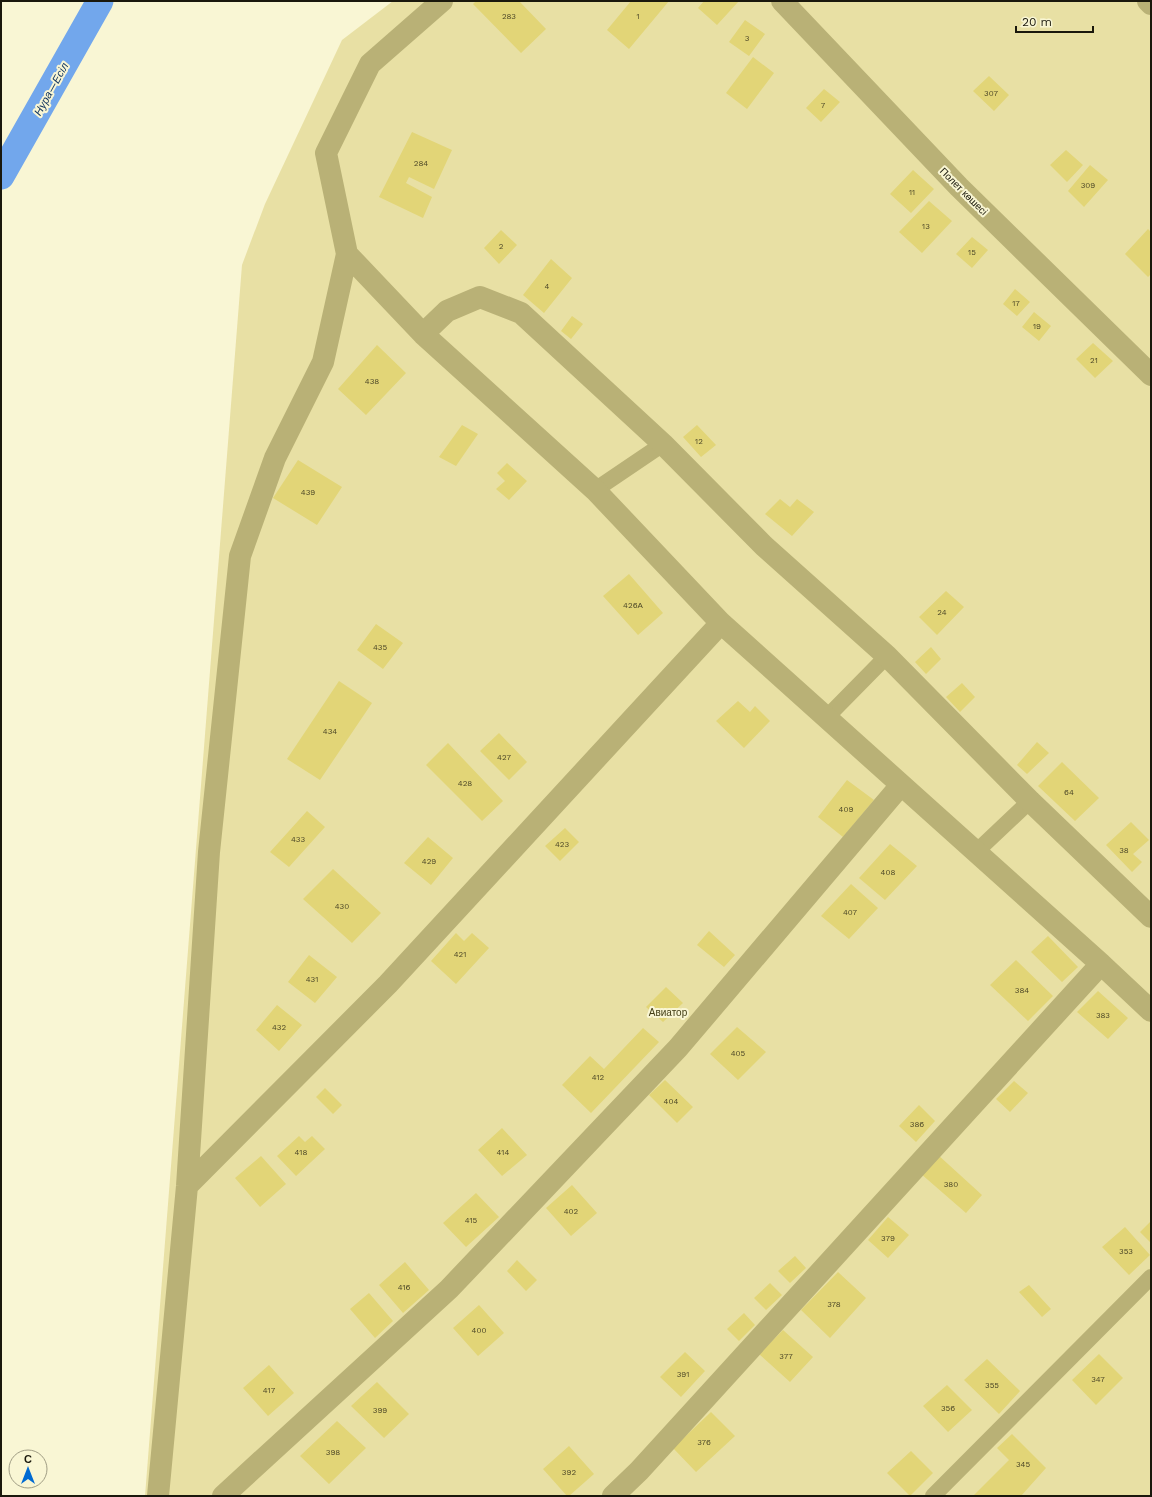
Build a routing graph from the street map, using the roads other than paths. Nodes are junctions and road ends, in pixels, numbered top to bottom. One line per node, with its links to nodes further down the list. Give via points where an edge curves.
1 (442, 1): 5 (street, via 370,64 326,153)
2 (782, 1): 7 (street, Полет көшесі, via 959,187)
3 (1148, 1): 4 (street)
4 (1151, 4)
5 (347, 254): 6 (street); 19 (street, via 323,362 274,458 240,556 209,852)
6 (423, 334): 8 (street, via 447,311 480,297 521,312); 9 (street)
7 (1151, 375)
8 (663, 444): 9 (lane); 11 (street, via 764,546)
9 (595, 490): 10 (street)
10 (721, 623): 12 (street); 19 (street, via 388,984)
11 (887, 656): 12 (lane); 14 (street)
12 (826, 718): 13 (street)
13 (901, 785): 15 (street); 22 (street, via 678,1048 455,1283)
14 (1030, 801): 15 (lane); 16 (street)
15 (976, 852): 17 (street)
16 (1151, 917)
17 (1101, 964): 18 (street); 23 (street, via 639,1471)
18 (1151, 1011)
19 (187, 1186): 21 (street)
20 (1151, 1277): 24 (lane)
21 (158, 1496)
22 (222, 1496)
23 (613, 1496)
24 (933, 1496)

